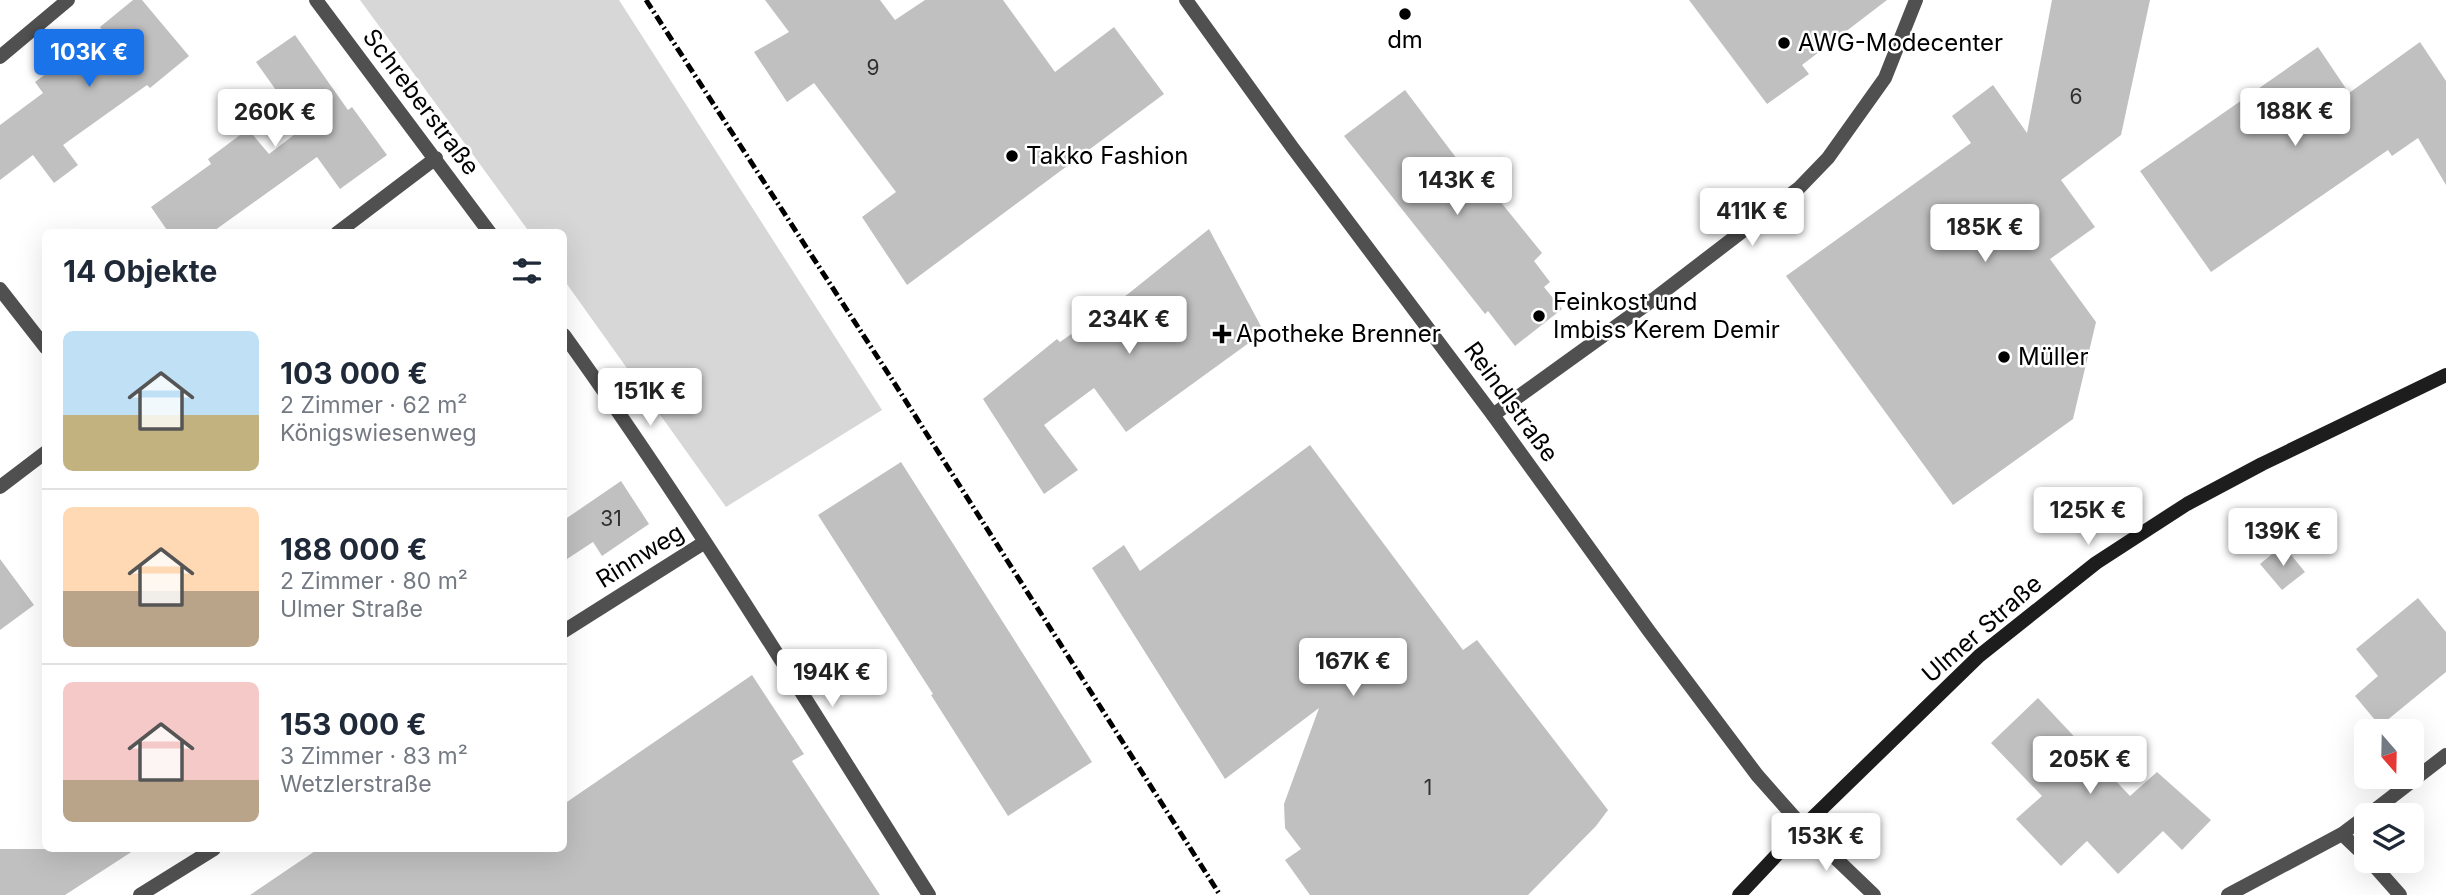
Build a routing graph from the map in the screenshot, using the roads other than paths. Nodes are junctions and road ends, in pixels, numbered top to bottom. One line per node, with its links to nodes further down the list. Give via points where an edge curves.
1 (68, 0): 5 (street)
2 (316, 0): 6 (street, Schreberstraße)
3 (1186, 0): 13 (street, Reindlstraße)
4 (1916, 0): 13 (street, via 1885,78 1828,158 1799,188)
5 (0, 57)
6 (436, 158): 7 (street); 8 (street, Schreberstraße)
7 (342, 229)
8 (487, 229)
9 (0, 289): 11 (street)
10 (567, 339): 16 (street)
11 (42, 343)
12 (2446, 375): 21 (main road, Ulmer Straße, via 2208,492 2096,563 1979,656)
13 (1493, 415): 21 (street, Reindlstraße, via 1757,775)
14 (42, 455): 15 (street)
15 (0, 487)
16 (705, 542): 17 (street, Rinnweg); 27 (street)
17 (567, 629)
18 (2446, 755): 19 (street)
19 (2384, 803)
20 (2354, 825): 22 (street)
21 (1803, 827): 28 (main road, Ulmer Straße); 29 (street, Reindlstraße)
22 (2342, 834): 23 (street); 30 (street)
23 (2354, 846)
24 (209, 852): 26 (street)
25 (2381, 873): 31 (street)
26 (140, 895)
27 (929, 895)
28 (1739, 895)
29 (1874, 895)
30 (2228, 895)
31 (2400, 895)

